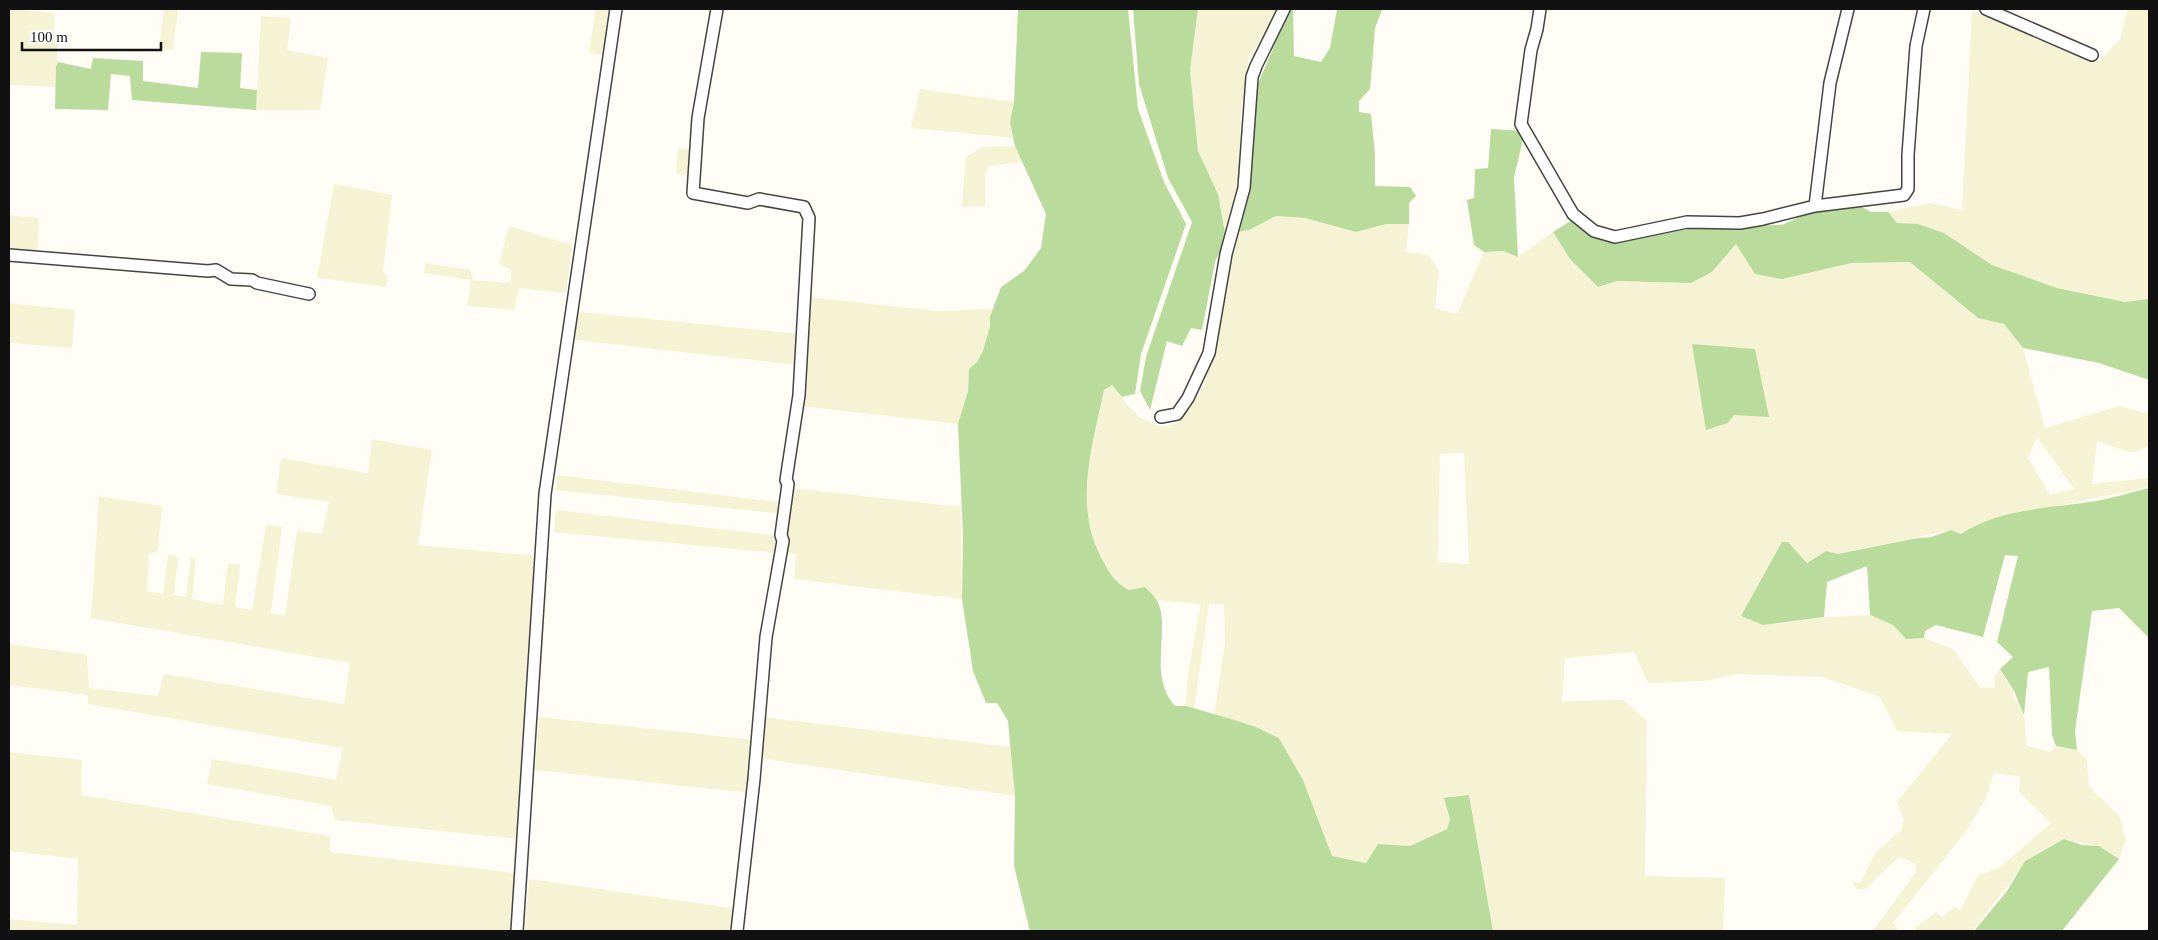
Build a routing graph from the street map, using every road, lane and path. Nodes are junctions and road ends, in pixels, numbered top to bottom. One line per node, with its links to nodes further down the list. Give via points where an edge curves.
1 (616, 9): 13 (street, via 545,494)
2 (717, 9): 14 (street, via 698,118 693,192 748,203 759,199 804,207 810,218 799,395 786,480 783,541 766,637)
3 (1284, 9): 12 (street, via 1252,77 1244,188 1226,254 1209,353 1177,414)
4 (1540, 9): 9 (street, via 1530,50 1521,124 1573,214 1594,231 1616,237 1687,222 1763,220)
5 (1848, 9): 9 (street, via 1830,83)
6 (1924, 9): 9 (street, via 1916,46 1908,189 1904,195)
7 (1986, 9): 8 (street)
8 (2092, 55)
9 (1816, 206)
10 (9, 255): 11 (street, via 216,270 231,279 252,280)
11 (309, 294)
12 (1161, 417)
13 (517, 931)
14 (737, 931)

